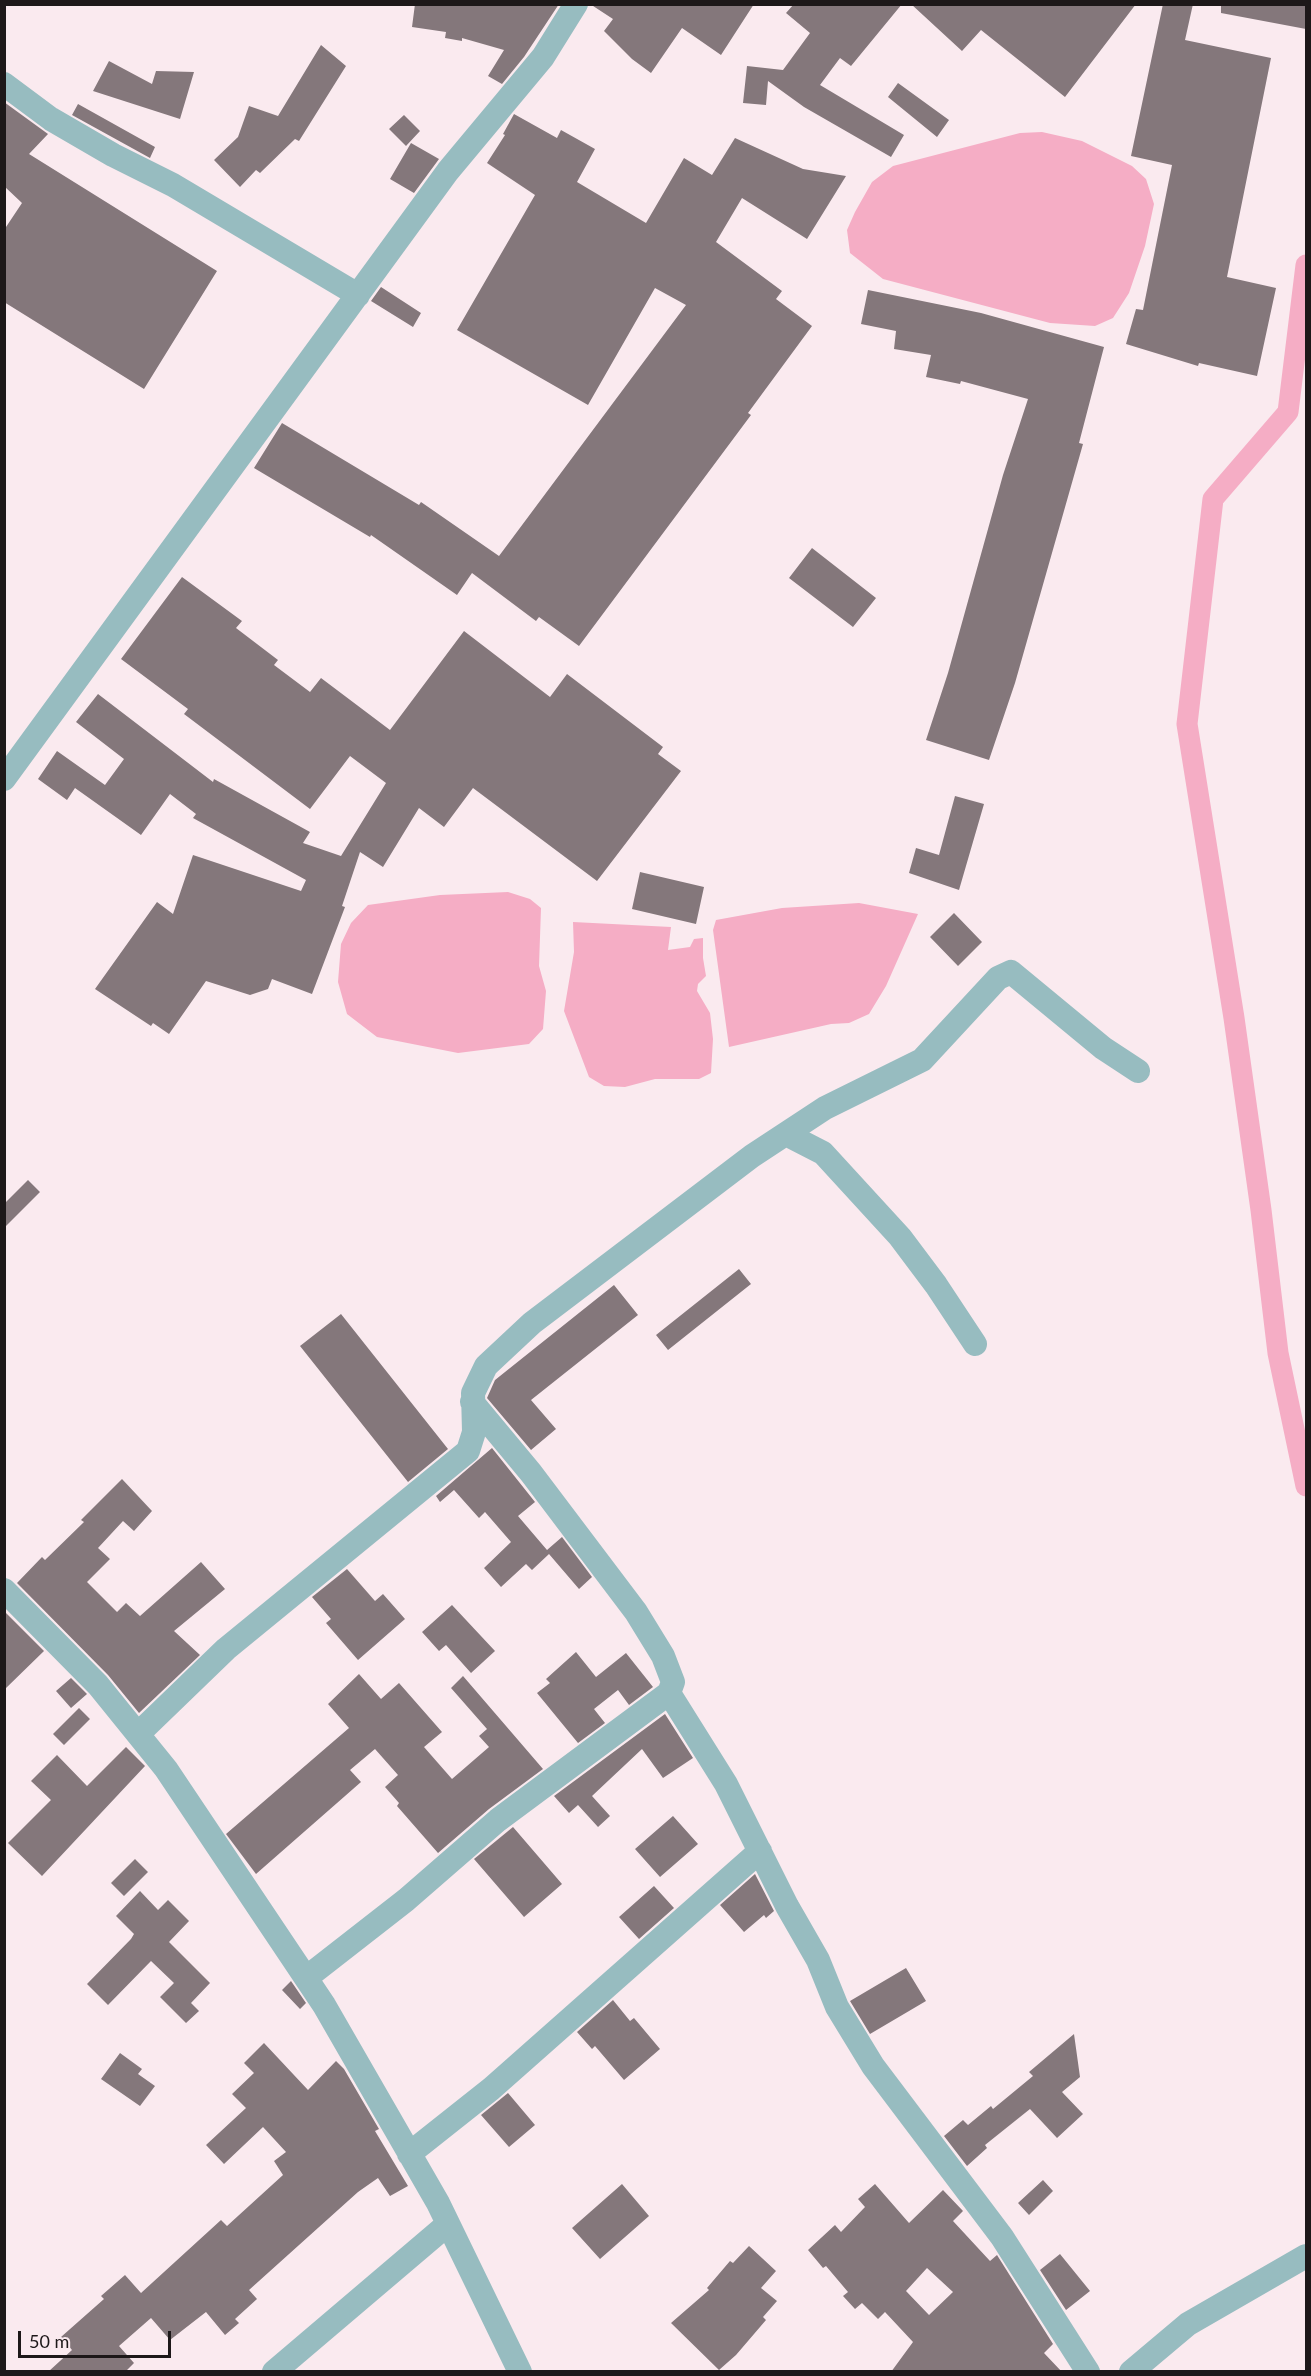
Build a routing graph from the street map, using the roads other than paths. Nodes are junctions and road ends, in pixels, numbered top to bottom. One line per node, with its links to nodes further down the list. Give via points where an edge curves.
1 (576, 4): 3 (street, via 543,57 448,171)
2 (4, 84): 3 (street, via 51,119 173,185)
3 (358, 295): 4 (street)
4 (4, 779)
5 (1138, 1071): 6 (street, via 1093,1040 1011,972 998,978 922,1060 825,1108)
6 (786, 1134): 7 (street, via 823,1153 900,1237); 8 (street, via 696,1197 532,1323 486,1366)
7 (975, 1344)
8 (472, 1402): 10 (street, via 636,1612 674,1682); 11 (street, via 474,1432 468,1451 226,1649)
9 (4, 1590): 11 (street, via 98,1685)
10 (669, 1693): 12 (street, via 726,1784); 13 (street, via 498,1820 406,1900)
11 (138, 1734): 13 (street, via 166,1768)
12 (760, 1851): 14 (street, via 491,2089); 19 (street, via 818,1960 837,2007 873,2066 1002,2237)
13 (306, 1978): 14 (street)
14 (409, 2154): 15 (street)
15 (448, 2224): 17 (street); 18 (street)
16 (1306, 2256): 20 (street, via 1188,2324)
17 (274, 2372)
18 (520, 2372)
19 (1088, 2372)
20 (1131, 2372)

